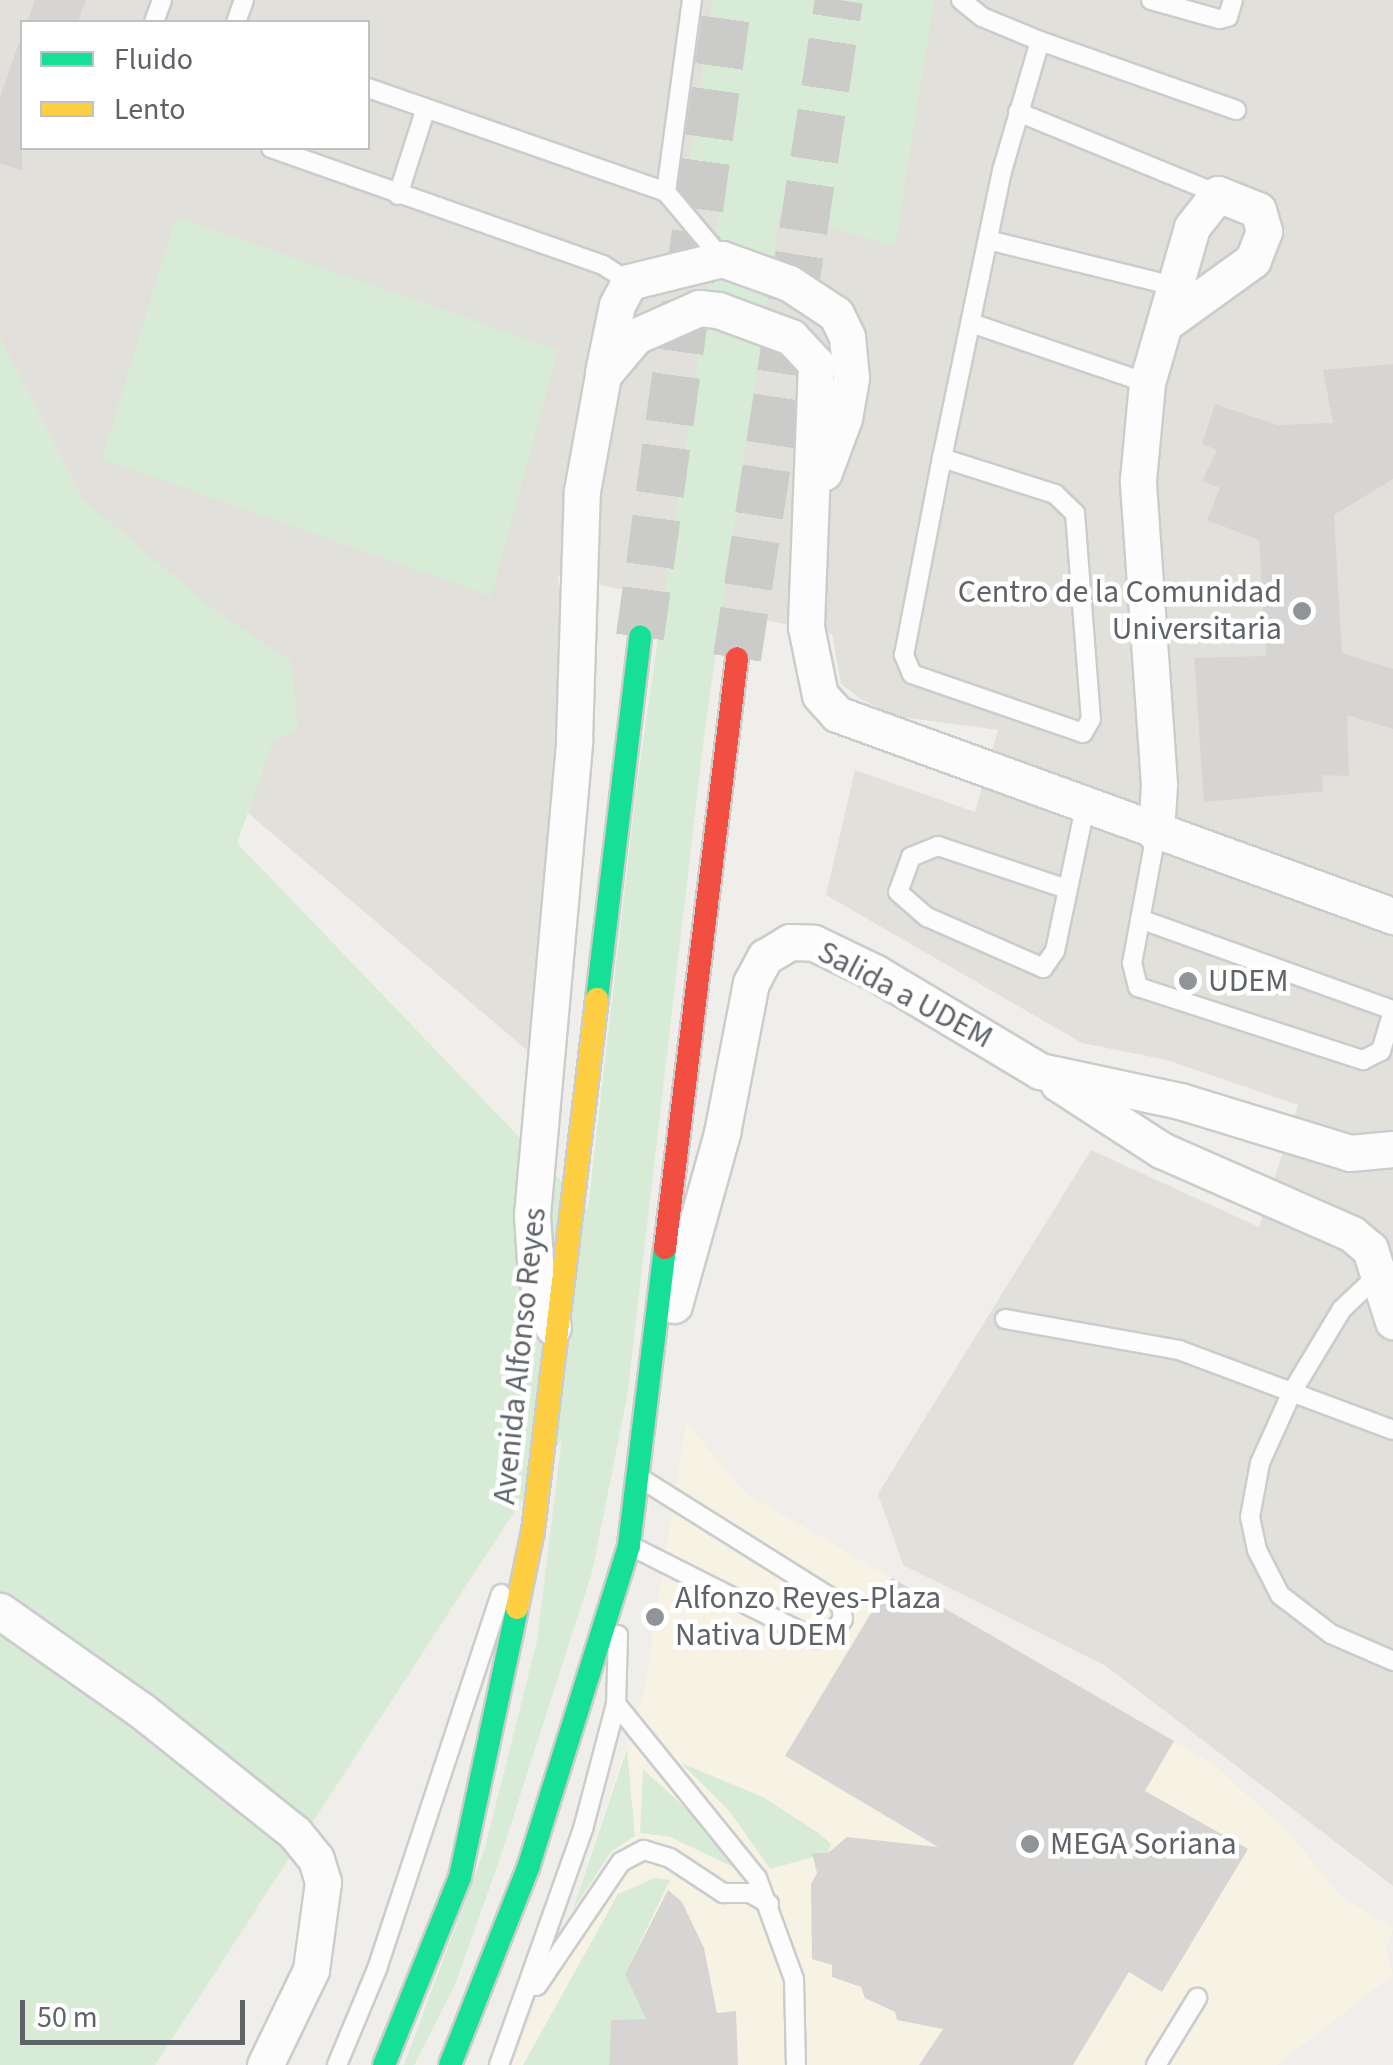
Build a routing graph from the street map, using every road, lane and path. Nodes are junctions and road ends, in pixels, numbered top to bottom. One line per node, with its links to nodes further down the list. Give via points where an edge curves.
1 (692, 0): 11 (lane)
2 (961, 0): 5 (lane, via 982,17)
3 (1150, 0): 4 (lane, via 1219,19 1228,17)
4 (1234, 0)
5 (1040, 41): 8 (lane); 9 (lane)
6 (370, 89): 7 (lane)
7 (426, 108): 11 (lane); 13 (lane)
8 (1236, 110)
9 (1018, 112): 12 (lane); 14 (lane)
10 (276, 150): 13 (lane)
11 (666, 192): 15 (lane)
12 (1218, 194): 17 (street, via 1192,226); 19 (street, via 1258,210 1261,246 1231,282)
13 (398, 195): 16 (lane, via 603,265)
14 (988, 240): 17 (lane); 18 (lane)
15 (722, 260): 16 (street); 23 (street, via 814,297 836,314 847,337 844,418 835,453)
16 (629, 282): 20 (street, via 617,305)
17 (1174, 286): 19 (street)
18 (971, 322): 21 (lane); 22 (lane)
19 (1167, 322): 21 (street)
20 (603, 375): 23 (street, via 636,336 699,308 791,336 820,378); 37 (street, via 582,491 576,701 532,1215 536,1277)
21 (1147, 384): 27 (street, via 1138,480 1158,768)
22 (942, 458): 22 (lane, via 1054,494 1075,512 1090,720 1083,733 940,685 904,666)
23 (816, 486): 26 (street, via 806,628 820,695 861,727)
24 (640, 636): 37 (main road, Avenida Alfonso Reyes)
25 (737, 658): 38 (main road)
26 (1086, 808): 27 (street); 28 (lane)
27 (1156, 834): 29 (street); 30 (lane)
28 (1064, 888): 28 (lane, via 1055,951 1044,968 927,917 898,892 911,856 938,846)
29 (1393, 916)
30 (1140, 919): 31 (lane); 31 (lane, via 1134,978 1150,996 1363,1060 1381,1051)
31 (1393, 1011)
32 (1040, 1071): 33 (street, Salida a UDEM, via 1180,1101 1350,1153); 34 (street, via 1162,1150 1352,1234 1370,1249); 38 (street, Salida a UDEM, via 814,943 779,946 751,982 722,1133)
33 (1393, 1149)
34 (1378, 1276): 36 (street); 39 (lane, via 1342,1310)
35 (1006, 1319): 39 (lane, via 1139,1339)
36 (1393, 1321)
37 (556, 1336): 42 (main road, Avenida Alfonso Reyes)
38 (656, 1363): 41 (main road)
39 (1292, 1392): 40 (lane); 46 (lane, via 1260,1462 1250,1517 1256,1550 1280,1595 1332,1634)
40 (1393, 1430)
41 (640, 1478): 43 (main road); 43 (lane, via 841,1604 844,1618 829,1637 815,1639)
42 (533, 1532): 52 (lane, via 488,1622 377,1969); 53 (main road, Avenida Alfonso Reyes, via 460,1877)
43 (629, 1545): 44 (main road)
44 (617, 1593): 47 (lane); 54 (main road, via 529,1865)
45 (0, 1611): 51 (street, via 142,1710 294,1833 316,1859 323,1882 311,1970)
46 (1393, 1662)
47 (616, 1704): 48 (lane, via 727,1835); 50 (lane)
48 (769, 1904): 50 (lane, via 750,1893 722,1893 670,1858 644,1850 621,1862); 56 (lane, via 794,1980)
49 (1197, 1998): 57 (lane)
50 (526, 2004): 55 (lane)
51 (265, 2065)
52 (337, 2065)
53 (384, 2065)
54 (450, 2065)
55 (498, 2065)
56 (796, 2065)
57 (1156, 2065)

